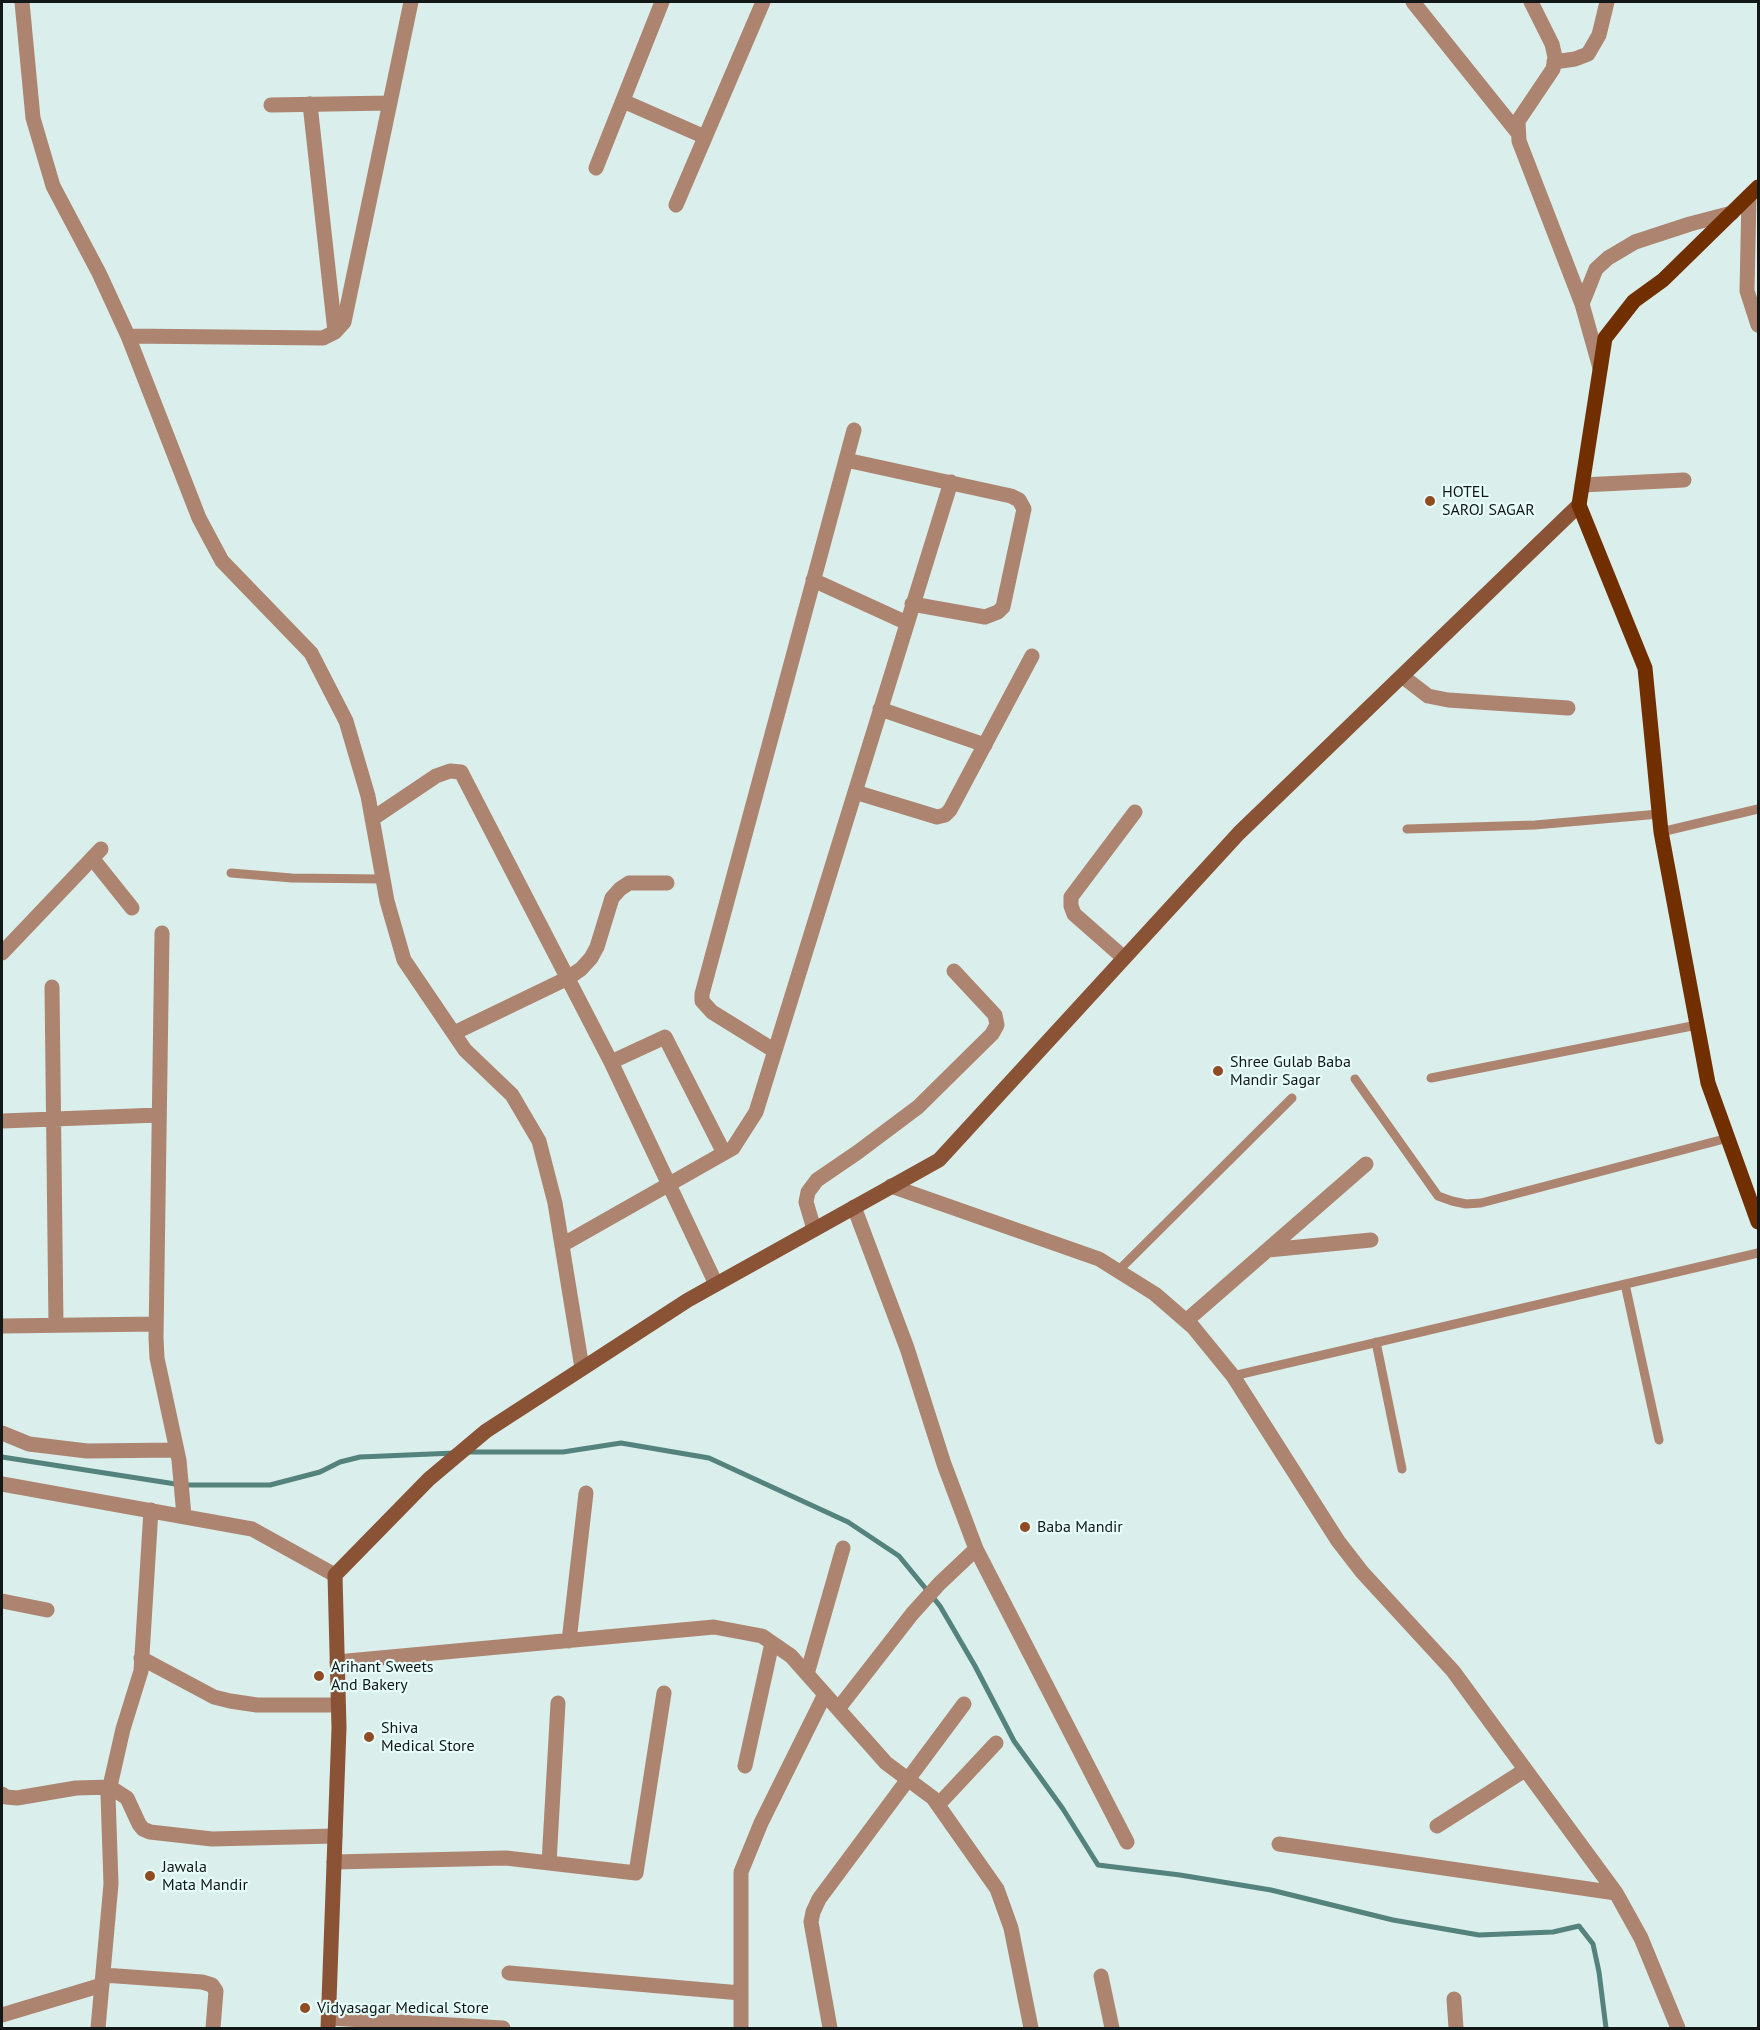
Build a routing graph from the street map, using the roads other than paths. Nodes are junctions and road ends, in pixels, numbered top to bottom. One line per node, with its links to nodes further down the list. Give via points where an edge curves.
1 (22, 2): 22 (street, via 33,118 53,186)
2 (411, 2): 10 (street)
3 (662, 2): 9 (street)
4 (763, 2): 14 (street)
5 (1413, 2): 13 (street)
6 (1531, 2): 8 (street, via 1552,44)
7 (1607, 2): 8 (street, via 1599,35 1588,54)
8 (1554, 66): 13 (street, via 1518,121)
9 (623, 101): 14 (street); 15 (street)
10 (390, 103): 11 (street); 21 (street, via 344,322)
11 (310, 104): 12 (street); 21 (street)
12 (271, 105)
13 (1518, 133): 19 (street)
14 (705, 137): 17 (street)
15 (596, 168)
16 (1754, 192): 18 (main road); 20 (street, via 1747,291)
17 (676, 205)
18 (1732, 213): 19 (street, via 1635,242 1608,258 1596,269); 23 (main road, via 1663,280 1634,301 1605,338)
19 (1582, 304): 23 (street)
20 (1758, 325)
21 (335, 332): 22 (street, via 323,338)
22 (128, 336): 42 (street, via 199,519 222,561 311,653 341,711)
23 (1600, 368): 28 (main road)
24 (854, 430): 25 (street)
25 (846, 460): 27 (street); 30 (street)
26 (1684, 480): 28 (street)
27 (951, 482): 31 (street); 31 (street, via 1011,496 1024,509 1003,607 986,617)
28 (1582, 485): 29 (main road)
29 (1579, 505): 34 (street); 41 (main road, via 1645,668)
30 (813, 580): 32 (street); 57 (street, via 702,994 702,1001 712,1012)
31 (912, 604): 32 (street)
32 (907, 623): 36 (street)
33 (1032, 656): 37 (street)
34 (1402, 675): 35 (street, via 1428,696 1448,700); 51 (street, via 1239,833)
35 (1568, 708)
36 (880, 709): 37 (street); 38 (street)
37 (985, 745): 38 (street, via 945,815 937,817)
38 (855, 792): 57 (street)
39 (1758, 809): 44 (lane)
40 (1135, 812): 51 (street, via 1071,897 1074,914)
41 (1659, 814): 43 (lane, via 1535,825); 44 (main road)
42 (372, 819): 46 (street); 53 (street, via 436,776 461,772)
43 (1407, 829)
44 (1661, 832): 55 (main road)
45 (231, 873): 46 (lane)
46 (383, 879): 56 (street, via 404,960)
47 (667, 883): 53 (street, via 629,883 620,889 612,898 591,958)
48 (132, 908): 50 (street, via 96,854)
49 (162, 933): 62 (street)
50 (2, 953)
51 (1124, 958): 69 (street, via 939,1160)
52 (954, 971): 72 (street, via 994,1015 997,1025 918,1107 817,1180 806,1202)
53 (568, 978): 56 (street); 58 (street)
54 (52, 987): 63 (street)
55 (1697, 1025): 59 (lane); 65 (main road, via 1708,1083)
56 (454, 1033): 74 (street, via 465,1050 512,1095 540,1141)
57 (775, 1051): 66 (street, via 756,1112 733,1148)
58 (611, 1062): 66 (street, via 665,1037); 68 (street)
59 (1431, 1078)
60 (1355, 1079): 65 (lane, via 1438,1196 1452,1202 1480,1203)
61 (1292, 1098): 77 (lane)
62 (159, 1115): 63 (street); 81 (street)
63 (54, 1119): 64 (street); 82 (street)
64 (2, 1121)
65 (1728, 1138): 71 (main road)
66 (724, 1153): 68 (street)
67 (1366, 1164): 75 (street)
68 (668, 1185): 74 (street); 78 (street)
69 (891, 1186): 70 (street); 77 (street, via 1098,1259)
70 (854, 1207): 72 (street); 96 (street)
71 (1758, 1222)
72 (814, 1229): 78 (street)
73 (1371, 1240): 75 (street)
74 (562, 1245): 85 (street)
75 (1268, 1250): 80 (street)
76 (1758, 1253): 79 (lane)
77 (1118, 1271): 80 (street, via 1155,1294)
78 (716, 1284): 85 (street)
79 (1625, 1284): 84 (lane); 88 (lane)
80 (1186, 1321): 86 (street)
81 (156, 1324): 82 (street); 89 (street, via 157,1358)
82 (56, 1325): 83 (street)
83 (2, 1326)
84 (1376, 1342): 86 (lane); 90 (lane)
85 (582, 1368): 97 (street, via 486,1431 429,1479)
86 (1233, 1376): 113 (street, via 1338,1541 1453,1671)
87 (2, 1433): 89 (street, via 28,1444)
88 (1659, 1440)
89 (178, 1455): 94 (street)
90 (1402, 1468)
91 (2, 1484): 93 (street)
92 (586, 1493): 100 (street)
93 (151, 1510): 94 (street); 102 (street)
94 (184, 1516): 97 (street, via 252,1529)
95 (843, 1548): 104 (street)
96 (976, 1549): 110 (street, via 912,1614); 120 (street)
97 (335, 1575): 103 (street)
98 (2, 1601): 99 (street)
99 (47, 1611)
100 (569, 1641): 101 (street, via 714,1627 762,1636); 103 (street)
101 (772, 1643): 104 (street); 112 (street)
102 (141, 1658): 109 (street, via 214,1697 230,1701); 115 (street, via 141,1671)
103 (337, 1662): 109 (street)
104 (807, 1674): 106 (street)
105 (664, 1693): 123 (street, via 636,1873)
106 (825, 1694): 110 (street); 128 (street, via 741,1872)
107 (558, 1703): 123 (street)
108 (964, 1704): 114 (street)
109 (338, 1705): 119 (street)
110 (838, 1709): 114 (street, via 886,1763)
111 (996, 1743): 117 (street)
112 (745, 1766)
113 (1525, 1770): 118 (street); 124 (street)
114 (908, 1779): 117 (street); 136 (street, via 813,1912 811,1922)
115 (110, 1787): 116 (street, via 76,1788 17,1798); 119 (street, via 127,1798 139,1824 150,1832 212,1839); 127 (street, via 111,1884)
116 (2, 1794)
117 (938, 1805): 137 (street, via 997,1889 1011,1928)
118 (1437, 1826)
119 (335, 1836): 122 (street)
120 (1127, 1842)
121 (1279, 1844): 124 (street)
122 (334, 1862): 123 (street, via 506,1858); 131 (street)
123 (549, 1863)
124 (1616, 1893): 140 (street, via 1641,1938)
125 (509, 1973): 128 (street)
126 (1101, 1976): 138 (street)
127 (103, 1980): 130 (street); 132 (street); 133 (street, via 212,1985 216,1991)
128 (741, 1993): 135 (street)
129 (1454, 1999): 139 (street)
130 (2, 2015)
131 (328, 2023): 134 (street)
132 (98, 2028)
133 (213, 2028)
134 (503, 2028)
135 (741, 2028)
136 (830, 2028)
137 (1031, 2028)
138 (1112, 2028)
139 (1456, 2028)
140 (1678, 2028)

